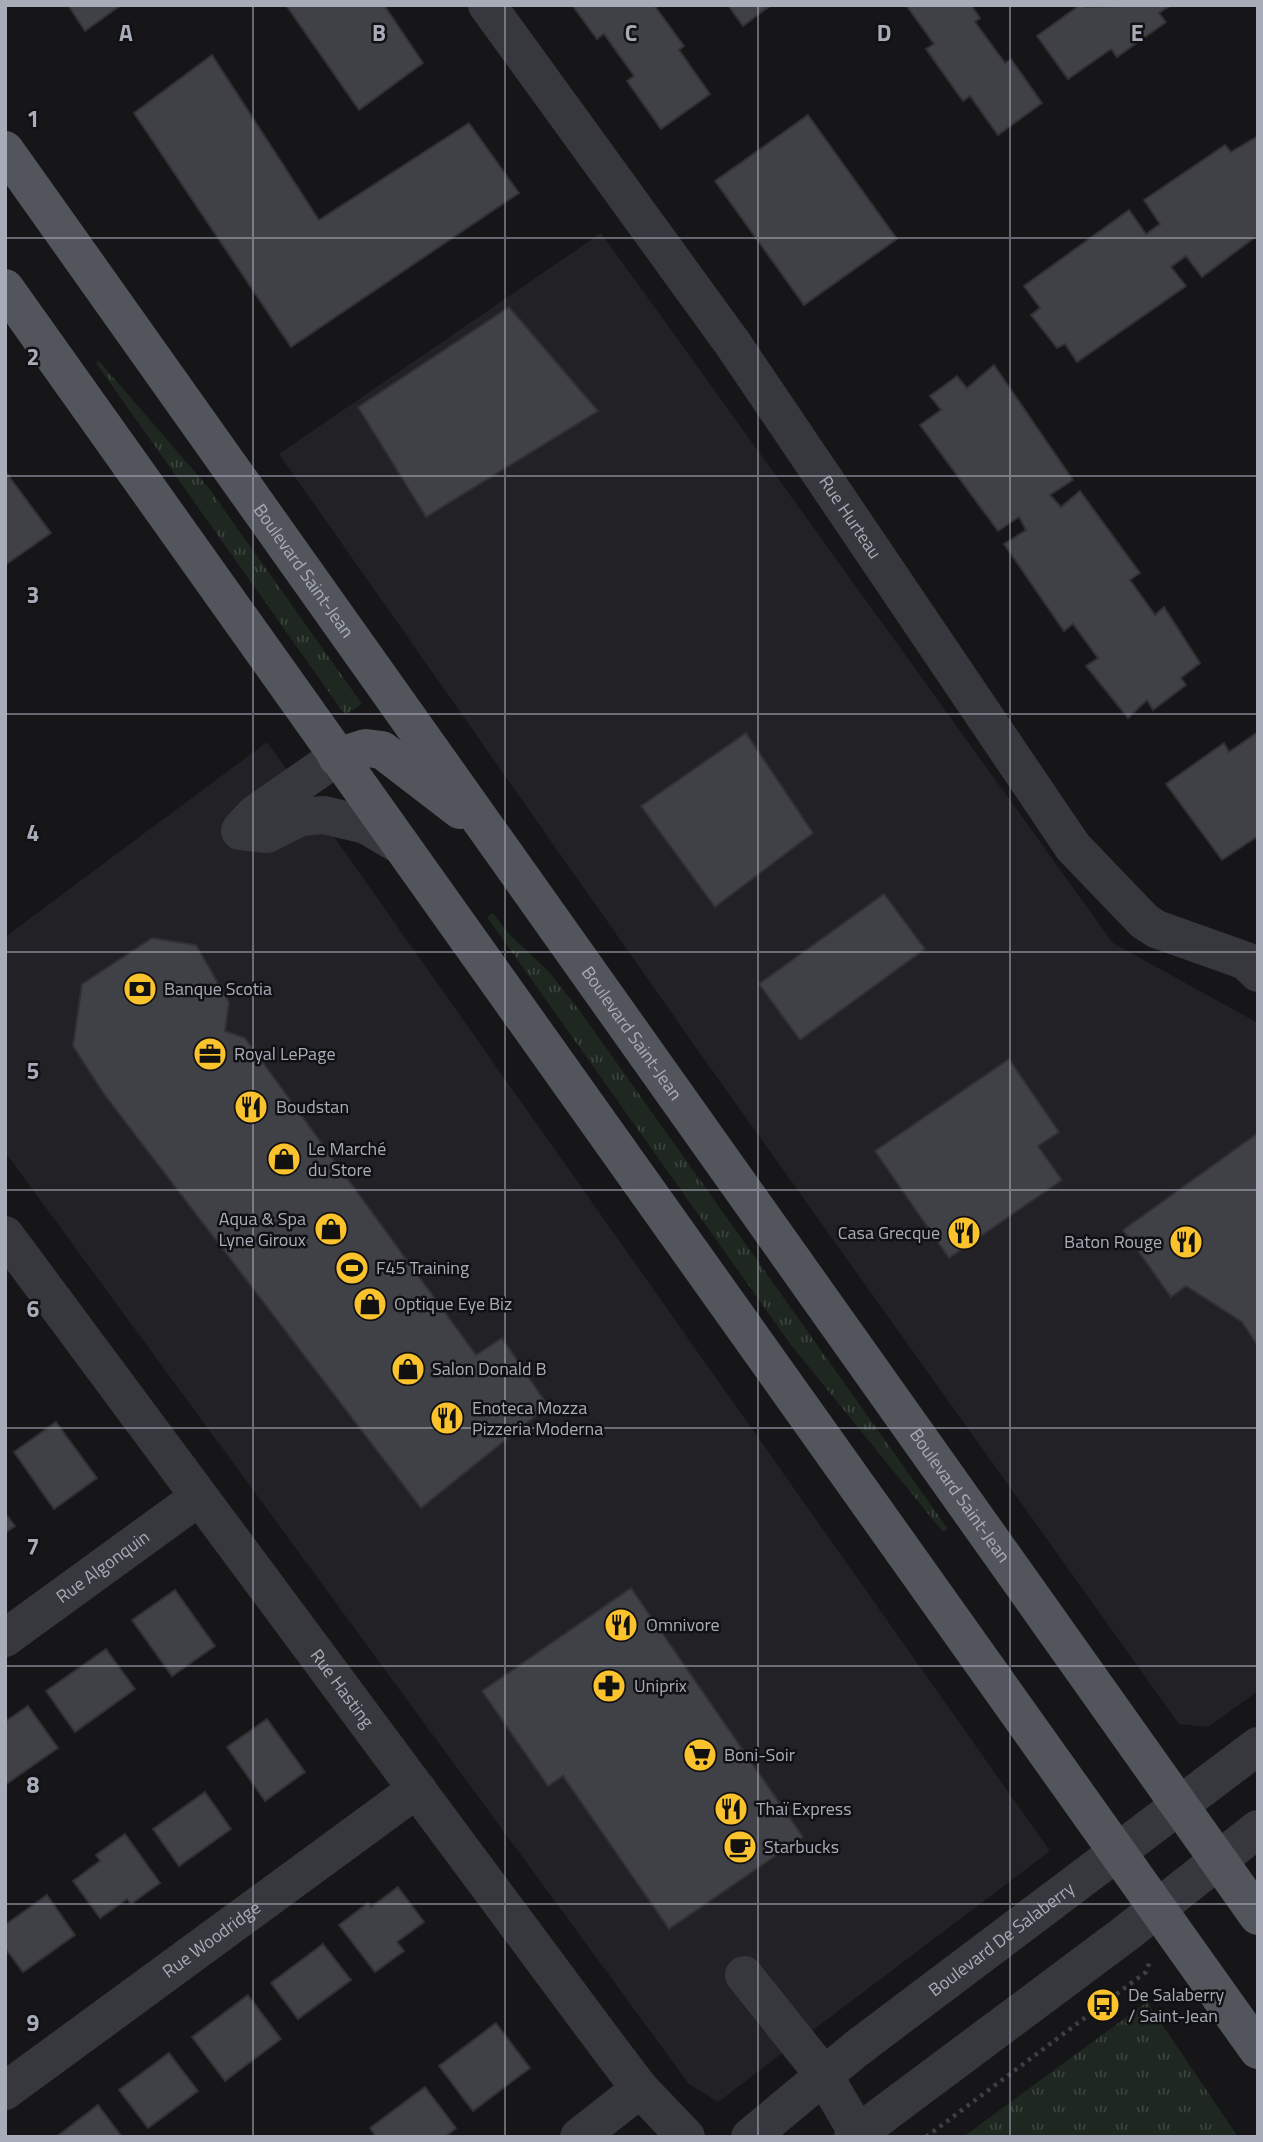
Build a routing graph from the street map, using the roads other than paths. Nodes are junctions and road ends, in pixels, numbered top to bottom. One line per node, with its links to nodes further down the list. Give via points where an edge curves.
1 (487, 5): 7 (street, Rue Hurteau, via 733,344 1073,847 1150,925)
2 (5, 150): 5 (main road, Boulevard Saint-Jean)
3 (5, 288): 4 (main road)
4 (337, 757): 5 (main road, via 366,748 382,750); 6 (main road); 6 (street, via 255,814 240,831 267,834 300,817 324,815 366,825)
5 (486, 829): 13 (main road, Boulevard Saint-Jean)
6 (400, 845): 15 (main road)
7 (1254, 962)
8 (5, 1235): 9 (street, Rue Hasting)
9 (199, 1497): 10 (street, Rue Algonquin); 12 (street, Rue Hasting)
10 (5, 1638)
11 (1258, 1746): 13 (street, Boulevard De Salaberry)
12 (417, 1789): 22 (street, Rue Hasting); 23 (street, Rue Woodridge)
13 (1177, 1806): 15 (street, Boulevard De Salaberry); 16 (main road, Boulevard Saint-Jean)
14 (1258, 1829): 16 (street)
15 (1117, 1852): 17 (main road); 21 (street, Boulevard De Salaberry)
16 (1217, 1861): 17 (street); 18 (main road, Boulevard Saint-Jean)
17 (1159, 1908): 20 (main road); 24 (street)
18 (1258, 1916)
19 (744, 1975): 21 (street)
20 (1258, 2050)
21 (823, 2074): 24 (street); 27 (street, Boulevard De Salaberry)
22 (640, 2089): 25 (street); 26 (street, Rue Hasting)
23 (5, 2091)
24 (857, 2136)
25 (579, 2137)
26 (686, 2137)
27 (750, 2137)

